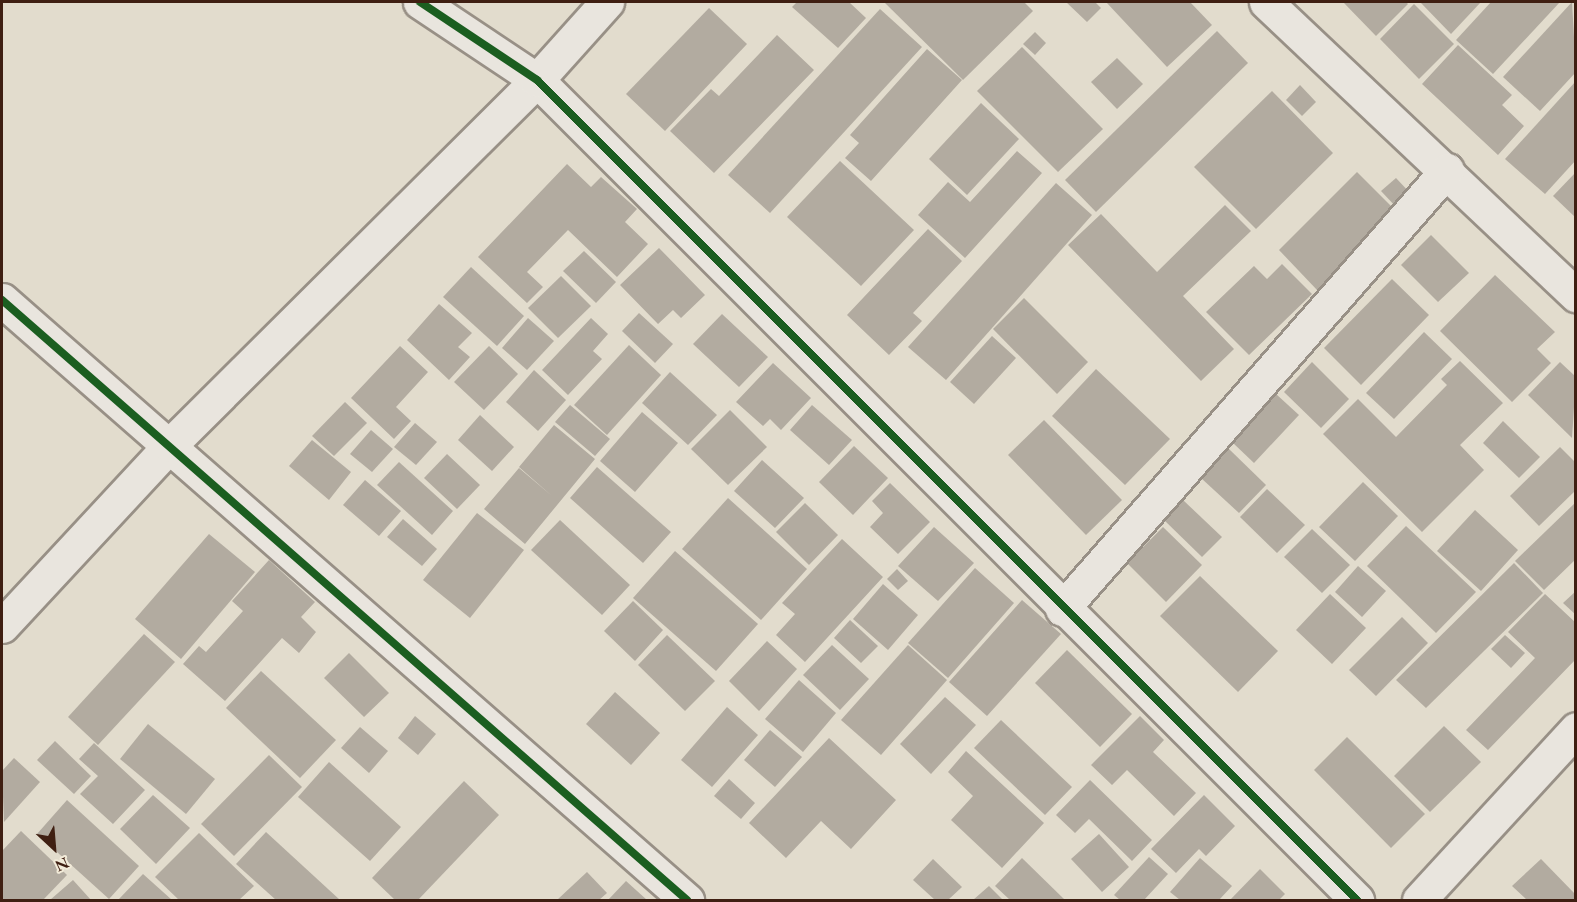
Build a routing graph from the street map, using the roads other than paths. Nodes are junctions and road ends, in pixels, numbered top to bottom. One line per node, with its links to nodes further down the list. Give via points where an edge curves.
1 (420, 2): 4 (street)
2 (607, 2): 4 (street)
3 (1266, 2): 5 (street)
4 (537, 80): 8 (street); 9 (street)
5 (1447, 170): 6 (street); 9 (street)
6 (1575, 296)
7 (2, 300): 8 (street)
8 (170, 445): 10 (street); 12 (street)
9 (1062, 609): 13 (street)
10 (2, 626)
11 (1575, 729): 14 (street)
12 (687, 900)
13 (1357, 900)
14 (1419, 900)

